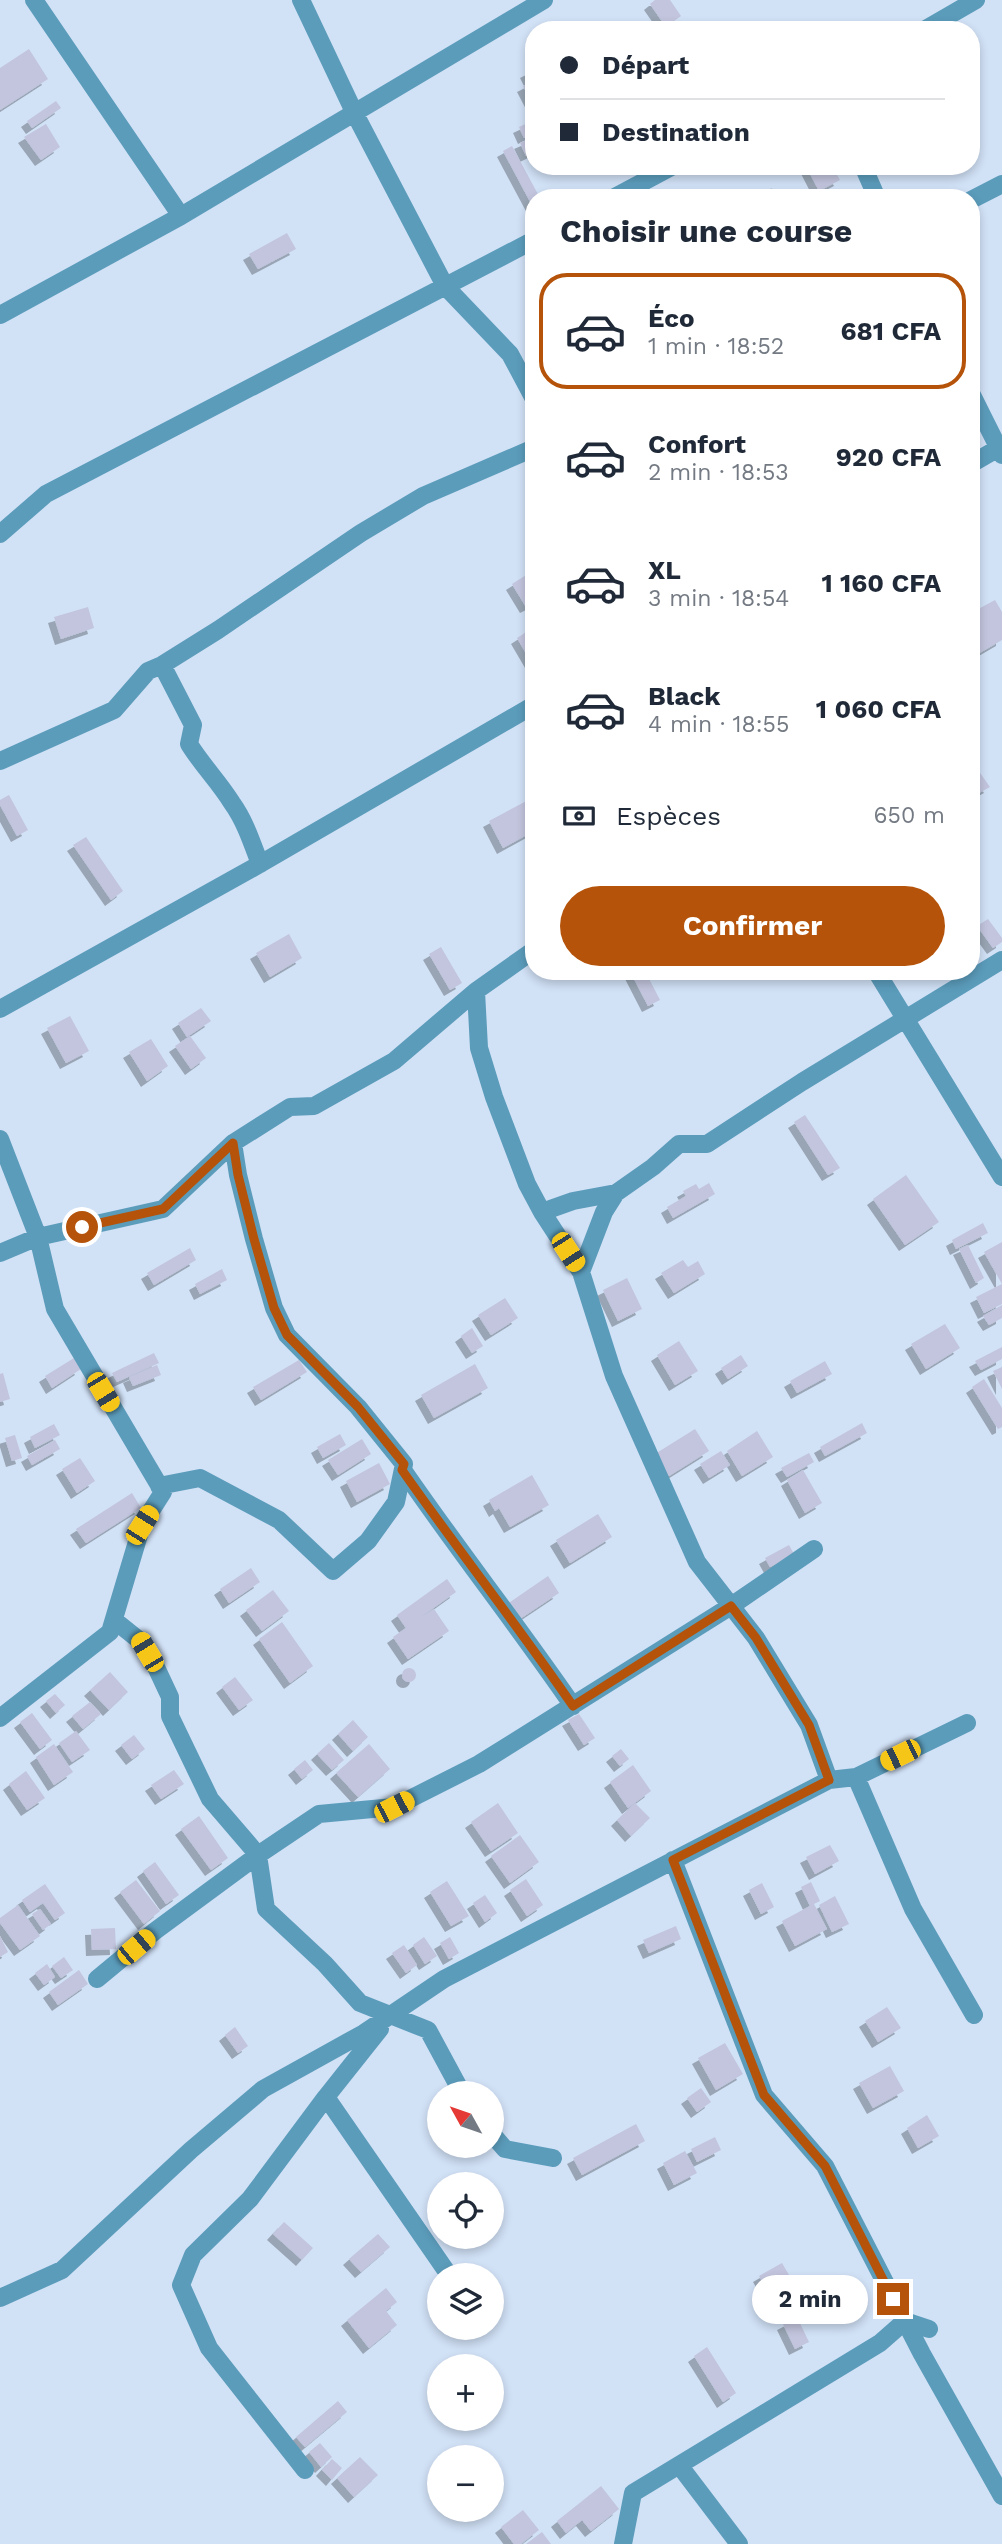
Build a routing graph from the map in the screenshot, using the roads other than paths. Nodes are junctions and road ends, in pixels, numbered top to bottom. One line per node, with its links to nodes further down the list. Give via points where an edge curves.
1 (34, 0): 11 (street)
2 (301, 0): 6 (street)
3 (544, 0): 6 (street)
4 (976, 0): 5 (street)
5 (940, 21)
6 (355, 114): 11 (street); 13 (street)
7 (656, 175): 9 (street)
8 (1002, 184): 10 (street)
9 (630, 189)
10 (980, 195)
11 (181, 216): 14 (street)
12 (525, 245): 13 (street)
13 (445, 286): 15 (street, via 510,354); 20 (street, via 46,494)
14 (0, 315)
15 (525, 382)
16 (980, 410): 17 (street)
17 (1001, 450): 19 (street)
18 (525, 452): 21 (street, via 423,496)
19 (980, 460)
20 (0, 534)
21 (162, 665): 23 (street, via 148,671 114,710); 24 (street, via 193,725 189,744 231,801)
22 (525, 710): 24 (street)
23 (0, 761)
24 (260, 864): 31 (street)
25 (525, 956): 30 (street)
26 (1002, 960): 27 (street)
27 (980, 973)
28 (882, 980): 32 (street)
29 (969, 980): 32 (street)
30 (476, 991): 34 (street, via 394,1060 314,1105 290,1107); 37 (street, via 479,1048 527,1184)
31 (0, 1009)
32 (906, 1018): 35 (street); 36 (street, via 707,1144 678,1144)
33 (0, 1139): 38 (street)
34 (233, 1143): 38 (street, via 163,1209); 41 (street, via 254,1239 274,1308 287,1335 358,1407 404,1464)
35 (1002, 1177)
36 (616, 1193): 37 (street); 40 (street)
37 (542, 1212): 40 (street)
38 (38, 1237): 39 (street); 42 (street, via 55,1309)
39 (0, 1252)
40 (581, 1272): 44 (street, via 614,1376 697,1563)
41 (402, 1470): 42 (street, via 396,1502 368,1541 333,1571 279,1520 200,1478); 46 (street)
42 (159, 1486): 45 (street, via 163,1492 142,1525)
43 (814, 1549): 44 (street)
44 (731, 1606): 46 (street); 50 (street, via 809,1725)
45 (114, 1620): 47 (street, via 110,1632); 51 (street, via 139,1640 155,1665 170,1697 170,1716 210,1799)
46 (573, 1706): 51 (street, via 479,1764 394,1807 319,1814)
47 (0, 1718)
48 (967, 1723): 49 (street)
49 (856, 1777): 50 (street); 55 (street, via 913,1909)
50 (829, 1780): 52 (street)
51 (258, 1855): 53 (street); 54 (street, via 266,1909 326,1964 360,2003)
52 (673, 1860): 54 (street, via 444,1979); 62 (street, via 764,2095 825,2166)
53 (97, 1979)
54 (391, 2015): 56 (street, via 429,2031); 57 (street); 61 (street, via 263,2089 62,2270)
55 (974, 2015)
56 (456, 2081)
57 (327, 2096): 60 (street); 65 (street, via 250,2199 193,2255 181,2285 209,2348)
58 (504, 2148): 59 (street)
59 (553, 2158)
60 (441, 2263)
61 (0, 2298)
62 (905, 2321): 63 (street); 64 (street, via 880,2343); 66 (street)
63 (929, 2329)
64 (679, 2465): 67 (street, via 633,2493); 68 (street)
65 (304, 2470)
66 (1002, 2496)
67 (623, 2544)
68 (739, 2544)

